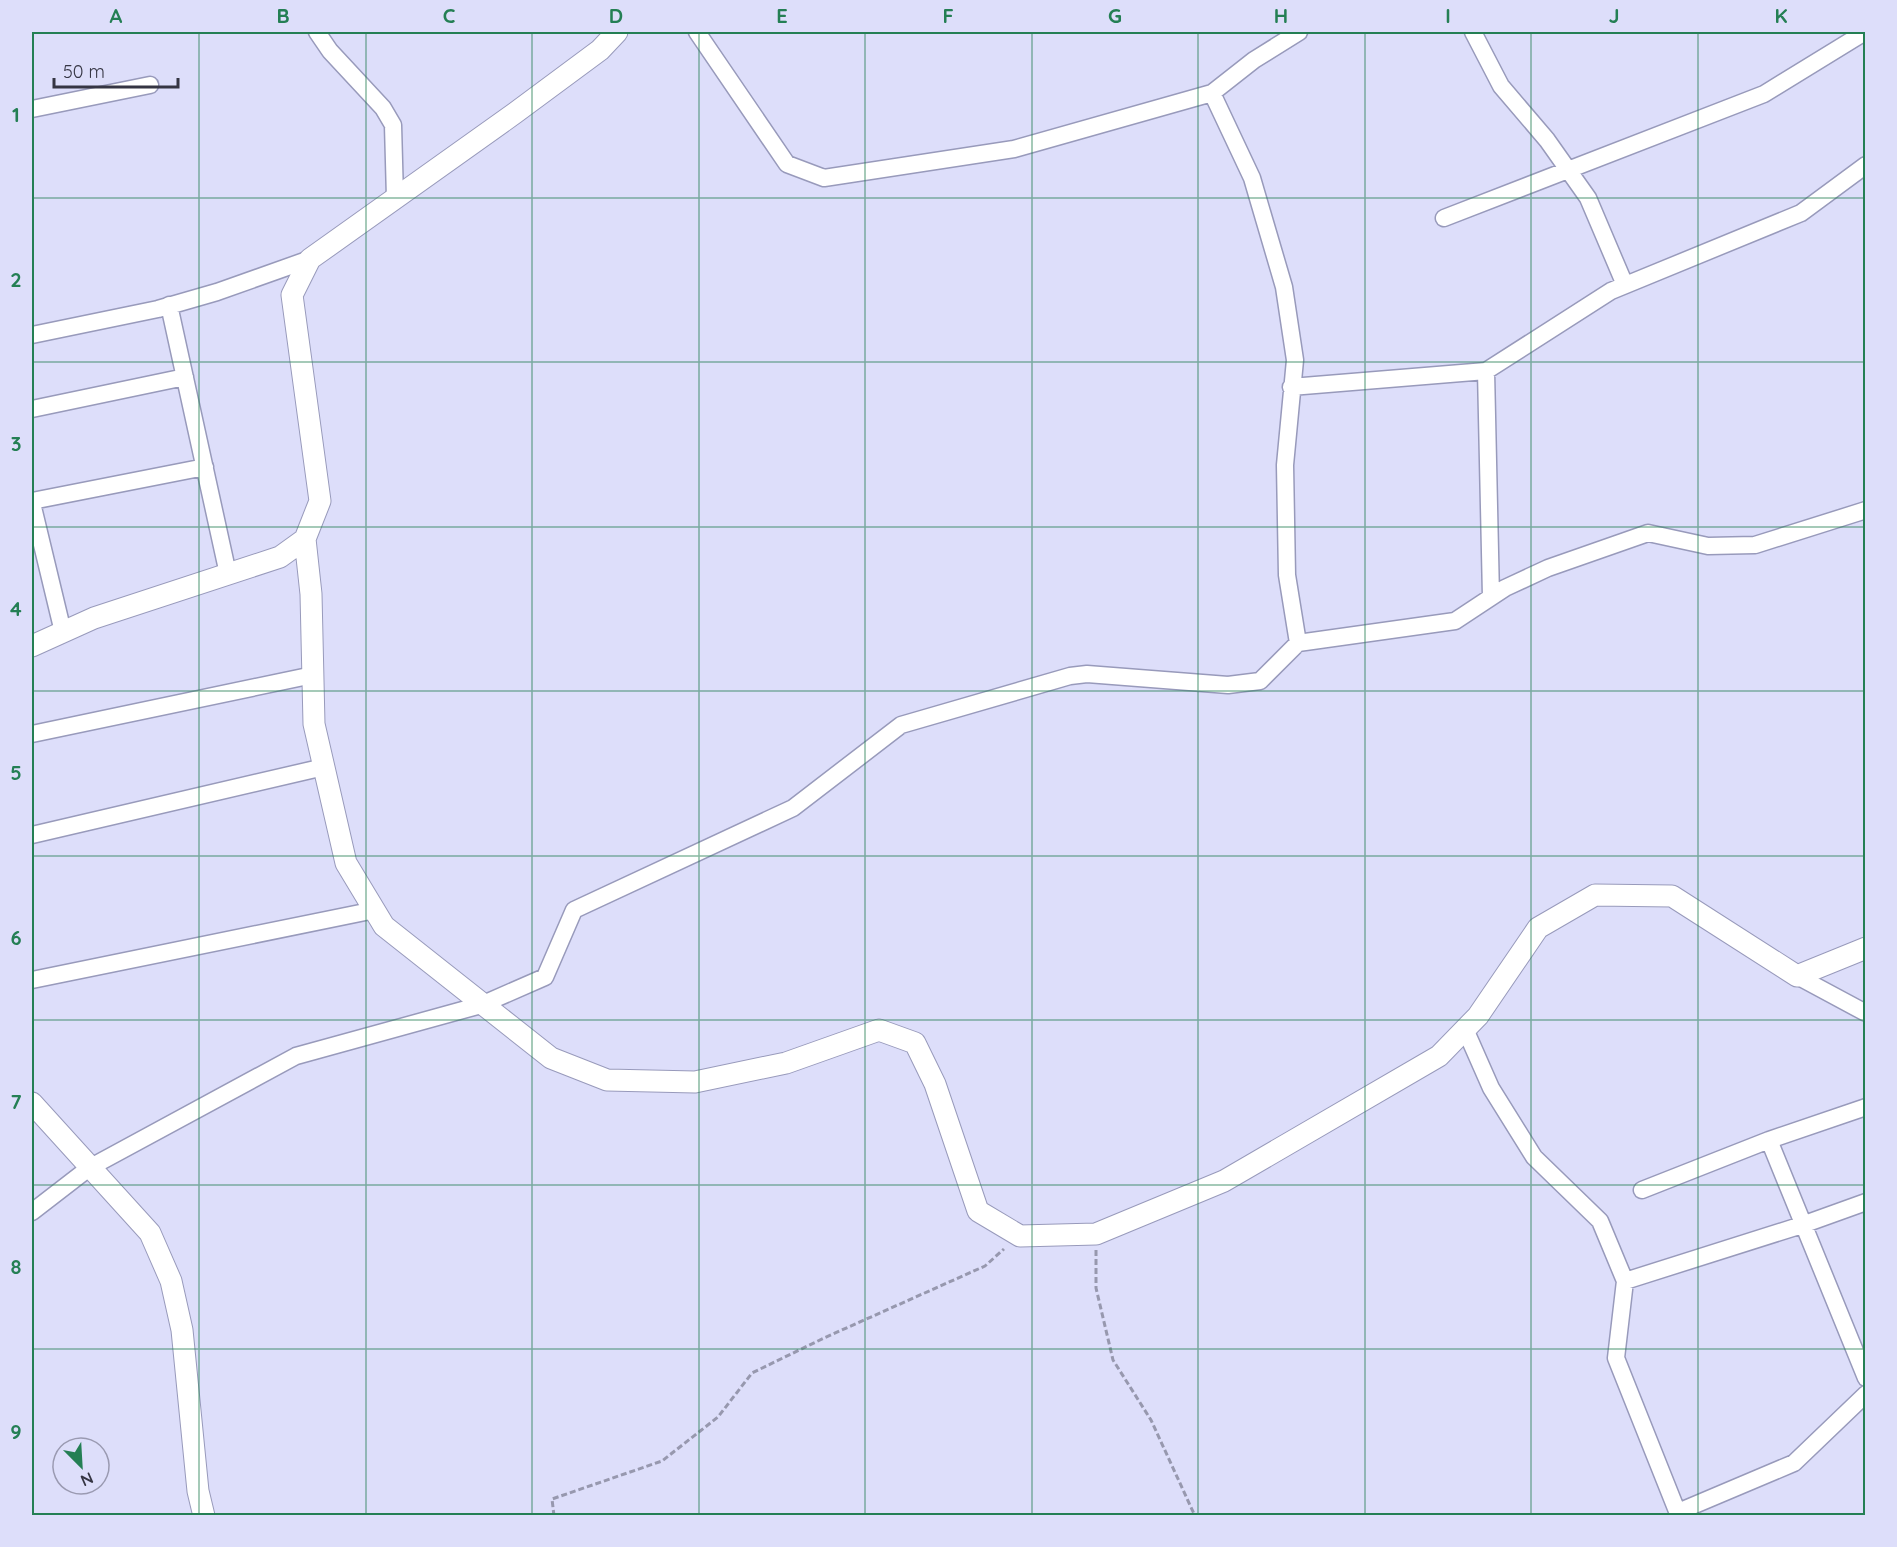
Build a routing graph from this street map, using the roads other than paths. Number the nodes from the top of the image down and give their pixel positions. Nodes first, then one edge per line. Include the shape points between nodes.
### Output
1 (317, 32) edge
2 (617, 32) edge
3 (697, 32) edge
4 (1299, 32) edge
5 (1473, 32) edge
6 (1865, 32) edge
7 (150, 85) dead end
8 (1212, 93) junction
9 (32, 109) edge
10 (1866, 165) edge
11 (1568, 170) junction
12 (395, 198) junction
13 (1444, 218) dead end
14 (310, 260) junction
15 (1625, 285) junction
16 (169, 305) junction
17 (32, 335) edge
18 (1486, 371) junction
19 (185, 377) junction
20 (1291, 387) junction
21 (32, 409) edge
22 (205, 467) junction
23 (32, 502) edge
24 (1866, 510) edge
25 (305, 539) junction
26 (39, 562) edge
27 (228, 574) junction
28 (1491, 597) junction
29 (63, 632) junction
30 (1298, 643) junction
31 (32, 646) edge
32 (313, 675) junction
33 (32, 734) edge
34 (324, 767) junction
35 (32, 835) edge
36 (375, 910) junction
37 (1866, 948) edge
38 (1797, 976) junction
39 (32, 980) edge
40 (481, 1005) junction
41 (1866, 1013) edge
42 (1466, 1029) junction
43 (32, 1103) edge
44 (1866, 1107) edge
45 (1769, 1140) junction
46 (89, 1168) junction
47 (1642, 1190) dead end
48 (1866, 1202) edge
49 (32, 1212) edge
50 (1802, 1225) junction
51 (1625, 1281) junction
52 (1866, 1378) edge
53 (1866, 1394) edge
54 (1679, 1514) edge
55 (204, 1515) edge

1 - 12 street via 383,108 393,125
2 - 12 street via 600,50
3 - 8 street via 787,164 824,178 1014,149
4 - 8 street
5 - 11 street via 1501,86
6 - 11 street via 1764,94
7 - 9 street
8 - 20 street via 1252,178 1284,287 1295,360
10 - 15 street via 1801,213
11 - 13 street
11 - 15 street via 1588,198
12 - 14 street
14 - 16 street
14 - 25 street via 292,295 320,501
15 - 18 street
16 - 17 street
16 - 19 street
18 - 20 street
18 - 28 street
19 - 21 street
19 - 22 street
20 - 30 street via 1285,465 1286,542
22 - 23 street
22 - 27 street
23 - 26 street
24 - 28 street via 1755,545 1708,546 1648,533 1548,568
25 - 27 street via 280,557
25 - 32 street
26 - 29 street
27 - 29 street
28 - 30 street via 1455,621
29 - 31 street
30 - 40 street via 1260,681 1228,685 1078,675 901,725 793,808 574,910 545,977
32 - 33 street
32 - 34 street via 314,724
34 - 35 street
34 - 36 street via 346,862
36 - 39 street
36 - 40 street via 384,926
37 - 38 street
38 - 41 street
38 - 42 street via 1671,896 1595,895 1539,928
40 - 42 street via 551,1058 607,1080 694,1082 786,1063 879,1030 915,1043 935,1084 978,1211 1020,1236 1096,1234 1224,1181 1439,1056
40 - 46 street via 296,1056
42 - 51 street via 1491,1088 1534,1157 1600,1221
43 - 46 street
44 - 45 street
45 - 47 street
45 - 50 street
46 - 49 street
46 - 55 street via 150,1233 171,1281 182,1330 198,1491
48 - 50 street
50 - 51 street
50 - 52 street
51 - 54 street via 1616,1358
53 - 54 street via 1794,1462

